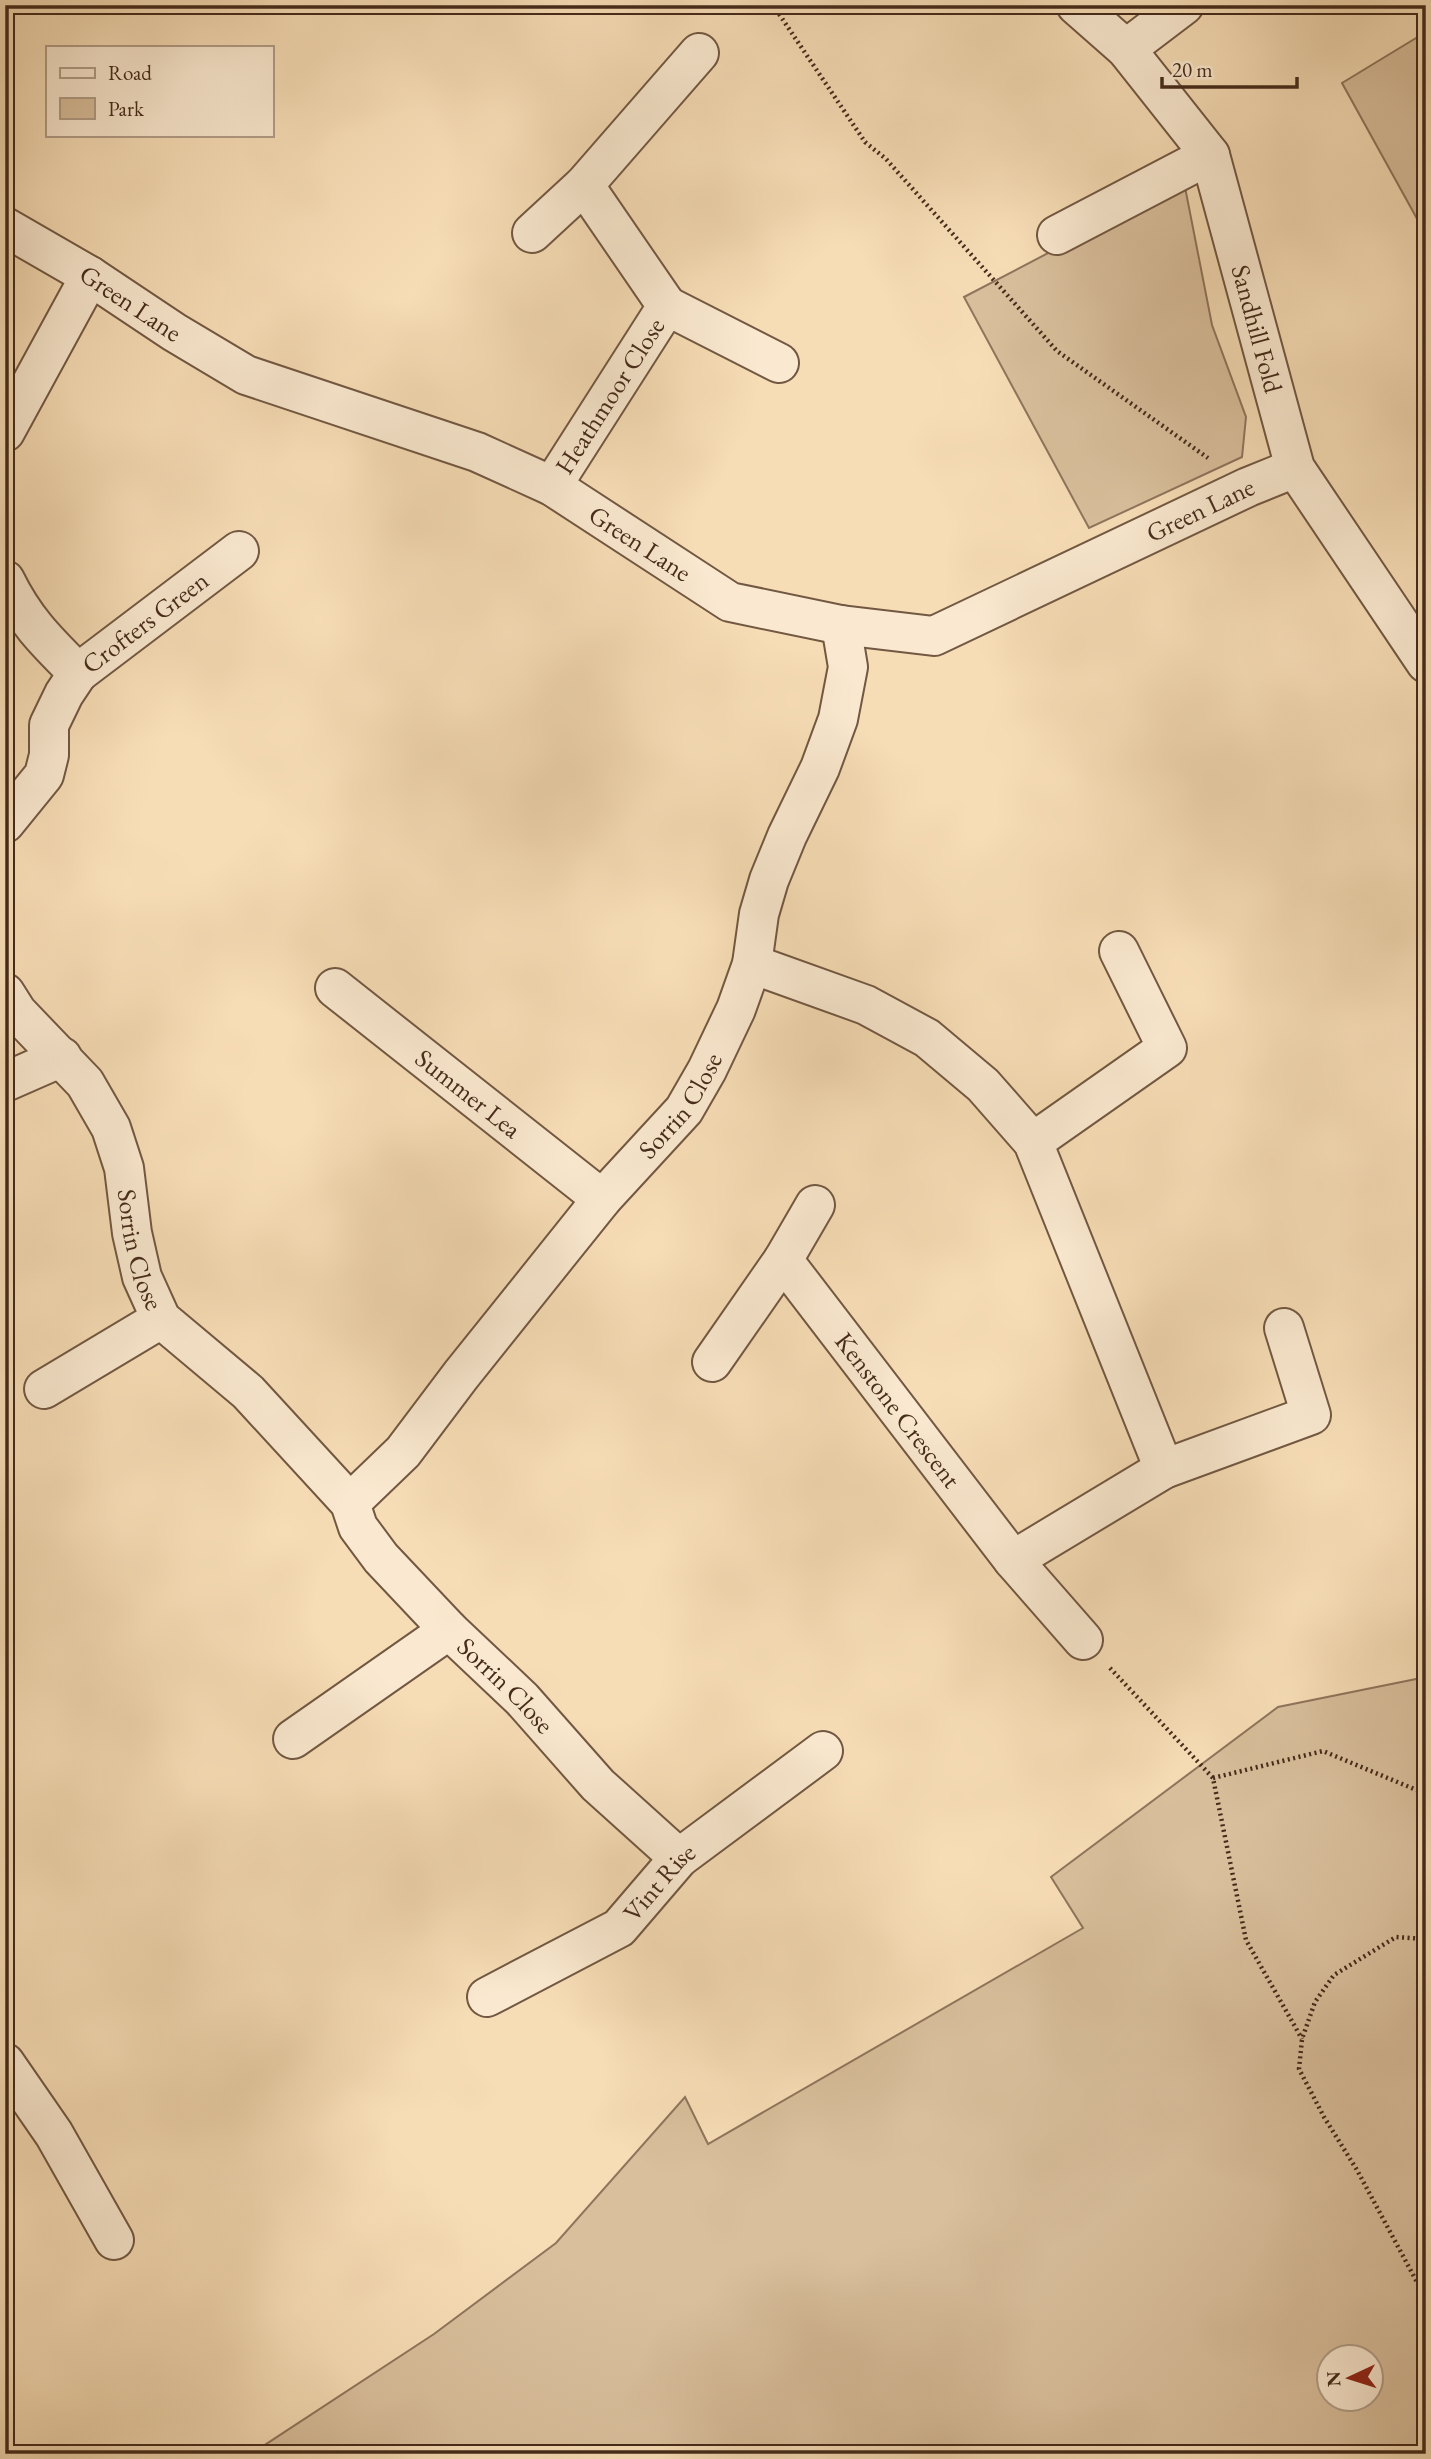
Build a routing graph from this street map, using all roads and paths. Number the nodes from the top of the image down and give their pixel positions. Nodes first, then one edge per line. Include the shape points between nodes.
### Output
1 (773, 5) edge
2 (1076, 5) edge
3 (1184, 5) edge
4 (1126, 49) junction
5 (699, 53) dead end
6 (1210, 155) junction
7 (584, 185) junction
8 (5, 227) edge
9 (532, 233) dead end
10 (1057, 235) dead end
11 (90, 276) junction
12 (667, 306) junction
13 (779, 363) dead end
14 (5, 432) edge
15 (1295, 468) junction
16 (552, 486) junction
17 (1248, 487) junction
18 (239, 551) dead end
19 (5, 580) edge
20 (841, 625) junction
21 (1426, 663) edge
22 (78, 673) junction
23 (5, 823) edge
24 (1119, 951) dead end
25 (752, 964) junction
26 (335, 988) dead end
27 (5, 993) edge
28 (62, 1056) junction
29 (5, 1082) edge
30 (1033, 1142) junction
31 (602, 1199) junction
32 (815, 1205) dead end
33 (783, 1260) junction
34 (161, 1319) junction
35 (1284, 1328) dead end
36 (712, 1362) dead end
37 (44, 1389) dead end
38 (1164, 1469) junction
39 (350, 1503) junction
40 (1013, 1560) junction
41 (449, 1630) junction
42 (1083, 1640) joint
43 (293, 1739) dead end
44 (824, 1751) dead end
45 (1213, 1778) junction
46 (1426, 1794) edge
47 (679, 1858) junction
48 (1426, 1939) edge
49 (487, 1997) dead end
50 (1302, 2039) junction
51 (5, 2063) edge
52 (114, 2240) dead end
53 (1426, 2299) edge

1 - 17 path via 865,142 886,159 1058,351
2 - 4 street, Sandhill Fold
3 - 4 street
4 - 6 street, Sandhill Fold
5 - 7 street
6 - 10 street
6 - 15 street, Sandhill Fold
7 - 9 street
7 - 12 street, Heathmoor Close
8 - 11 street, Green Lane
11 - 14 street
11 - 16 street, Green Lane via 246,375 477,452
12 - 13 street, Heathmoor Close
12 - 16 street, Heathmoor Close
15 - 17 street, Green Lane
15 - 21 street, Sandhill Fold
16 - 20 street, Green Lane via 730,602
17 - 20 street, Green Lane via 934,636
18 - 22 street, Crofters Green
19 - 22 street, Crofters Green via 18,608
20 - 25 street, Sorrin Close via 848,667 838,719 769,880
22 - 23 street via 49,726 44,775
24 - 30 street via 1167,1048
25 - 30 street via 866,1005 927,1038 983,1085
25 - 31 street, Sorrin Close via 719,1046 684,1110
26 - 31 street, Summer Lea
27 - 28 street, Sorrin Close via 17,1012
28 - 29 street
28 - 34 street, Sorrin Close via 85,1083 111,1128 124,1168 142,1277
30 - 38 street
31 - 39 street, Sorrin Close via 402,1452
32 - 33 street
33 - 36 street
33 - 40 street, Kenstone Crescent
34 - 37 street
34 - 39 street, Sorrin Close via 248,1392
35 - 38 street via 1311,1415
38 - 40 street
39 - 41 street, Sorrin Close via 358,1527 381,1558
40 - 42 street, Kenstone Crescent
41 - 43 street
41 - 47 street, Sorrin Close via 522,1699 598,1785
42 - 45 path
44 - 47 street, Vint Rise
45 - 46 path via 1323,1751
45 - 50 path via 1246,1940
47 - 49 street, Vint Rise via 619,1928
48 - 50 path via 1396,1937 1334,1975 1315,2002
50 - 53 path via 1299,2069
51 - 52 street via 54,2134

